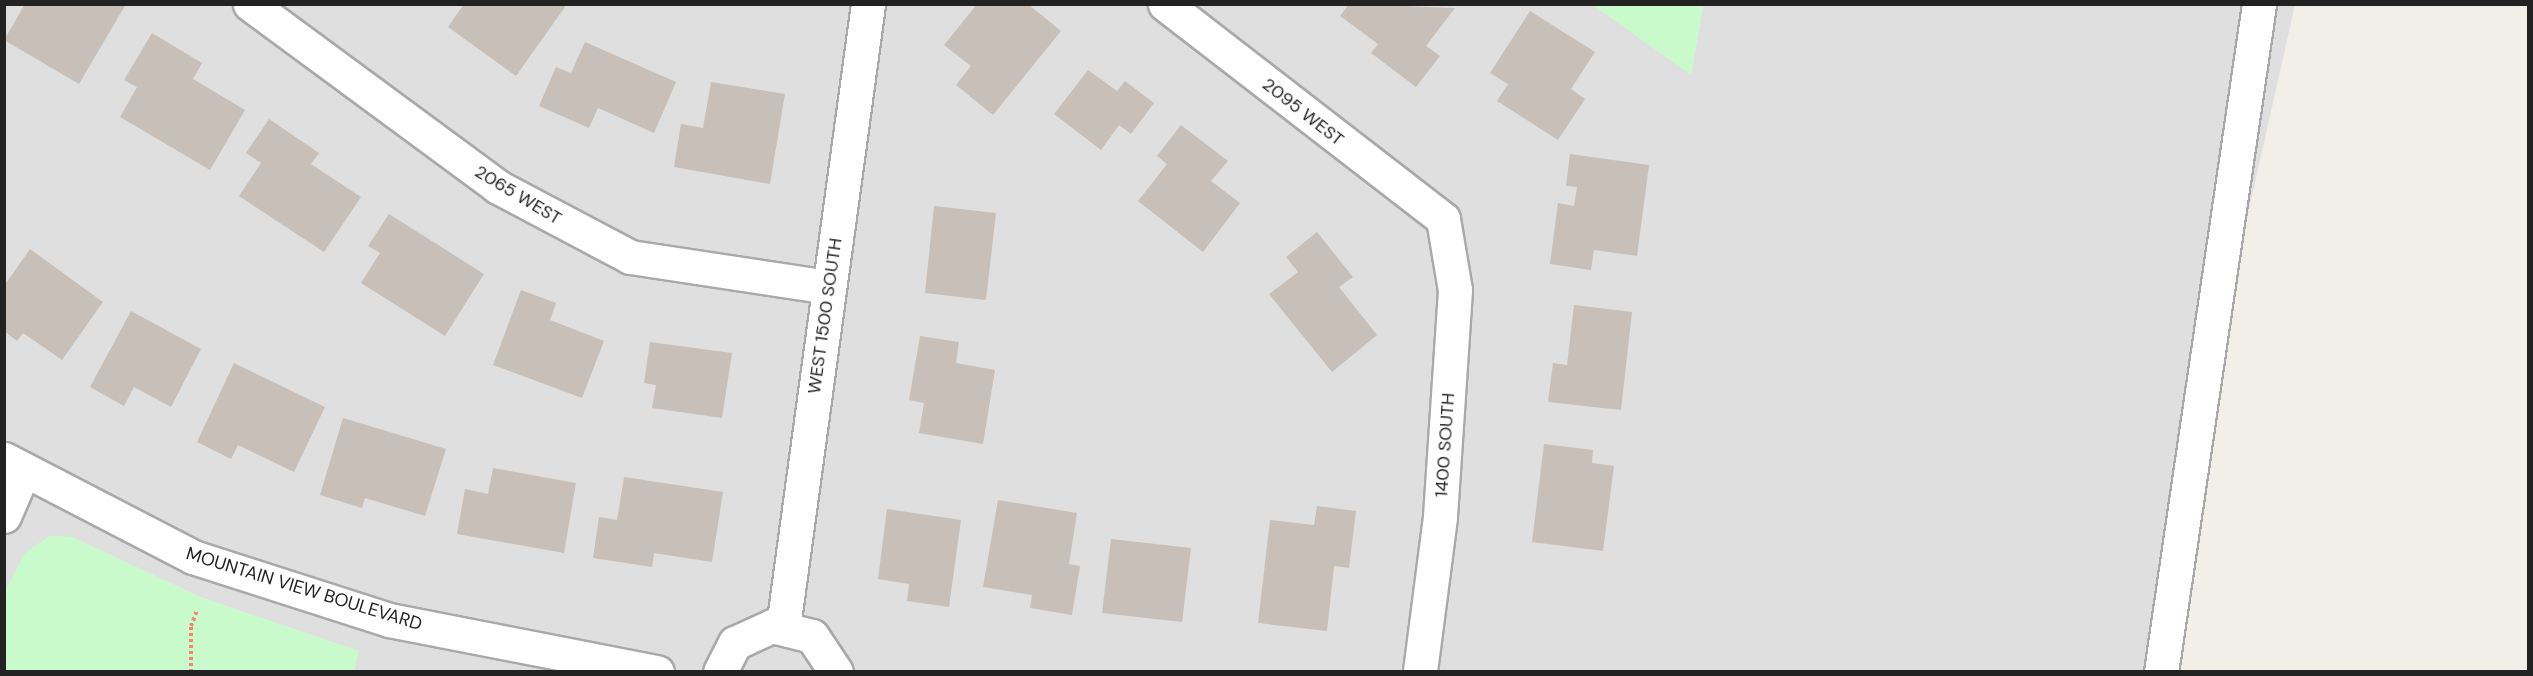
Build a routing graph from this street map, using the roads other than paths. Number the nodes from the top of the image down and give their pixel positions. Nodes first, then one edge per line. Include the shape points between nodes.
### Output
1 (250, 4) edge
2 (868, 4) edge
3 (1165, 4) edge
4 (2259, 4) edge
5 (1443, 219) joint
6 (829, 287) junction
7 (14, 465) edge
8 (4, 516) edge
9 (783, 627) junction
10 (657, 672) edge
11 (720, 672) edge
12 (836, 672) edge
13 (1420, 672) edge
14 (2161, 672) edge

1 - 6 street, 2065 WEST via 498,187 630,257
2 - 6 street, WEST 1500 SOUTH
3 - 5 street, 2095 WEST
4 - 14 street
5 - 13 street, 1400 SOUTH via 1455,290 1440,517
6 - 9 street, WEST 1500 SOUTH
7 - 8 street
7 - 10 street, MOUNTAIN VIEW BOULEVARD via 193,557 389,620
9 - 11 street via 743,637
9 - 12 street via 812,636

